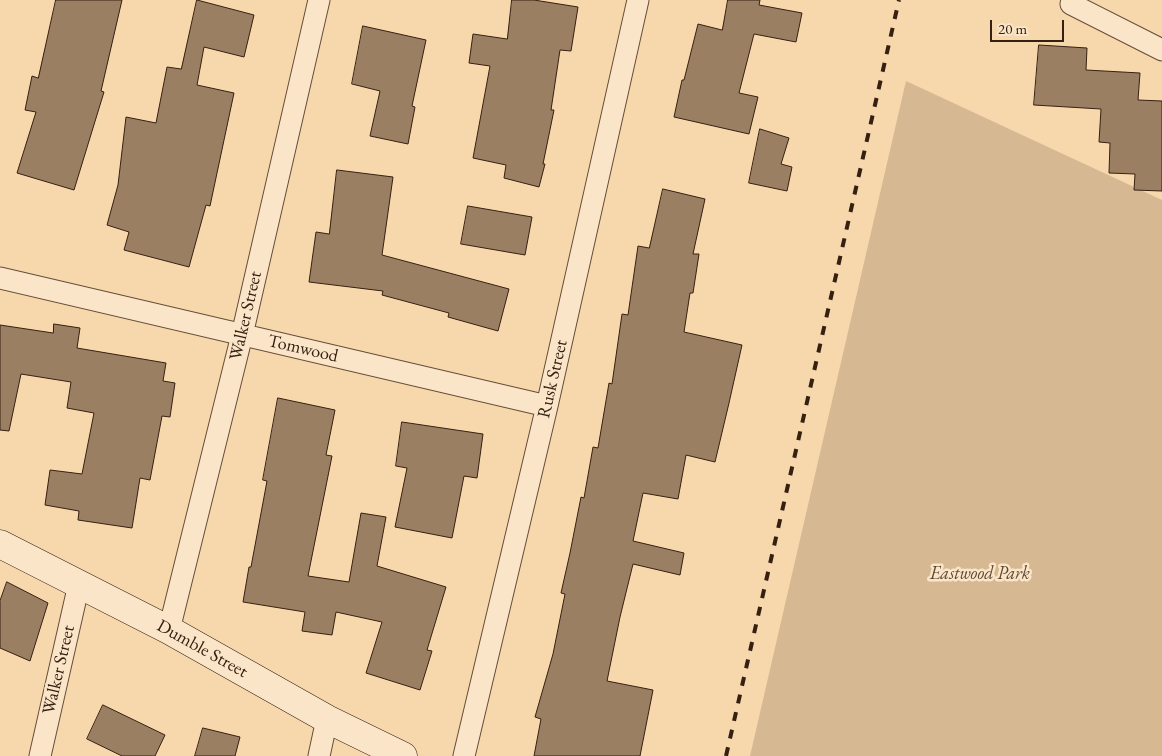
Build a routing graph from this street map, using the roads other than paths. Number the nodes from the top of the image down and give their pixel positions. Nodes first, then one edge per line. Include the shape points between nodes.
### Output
1 (319, 0) edge
2 (638, 0) edge
3 (1072, 2) edge
4 (1162, 50) edge
5 (0, 278) edge
6 (242, 335) junction
7 (547, 406) junction
8 (0, 544) edge
9 (79, 584) junction
10 (169, 630) junction
11 (327, 719) junction
12 (40, 756) edge
13 (319, 756) edge
14 (402, 756) edge
15 (464, 756) edge

1 - 6 street, Walker Street
2 - 7 street, Rusk Street
3 - 4 street
5 - 6 street, Tomwood
6 - 7 street, Tomwood
6 - 10 street, Walker Street
7 - 15 street, Rusk Street
8 - 9 street, Dumble Street
9 - 10 street, Dumble Street
9 - 12 street, Walker Street
10 - 11 street, Dumble Street
11 - 13 street
11 - 14 street, Dumble Street

